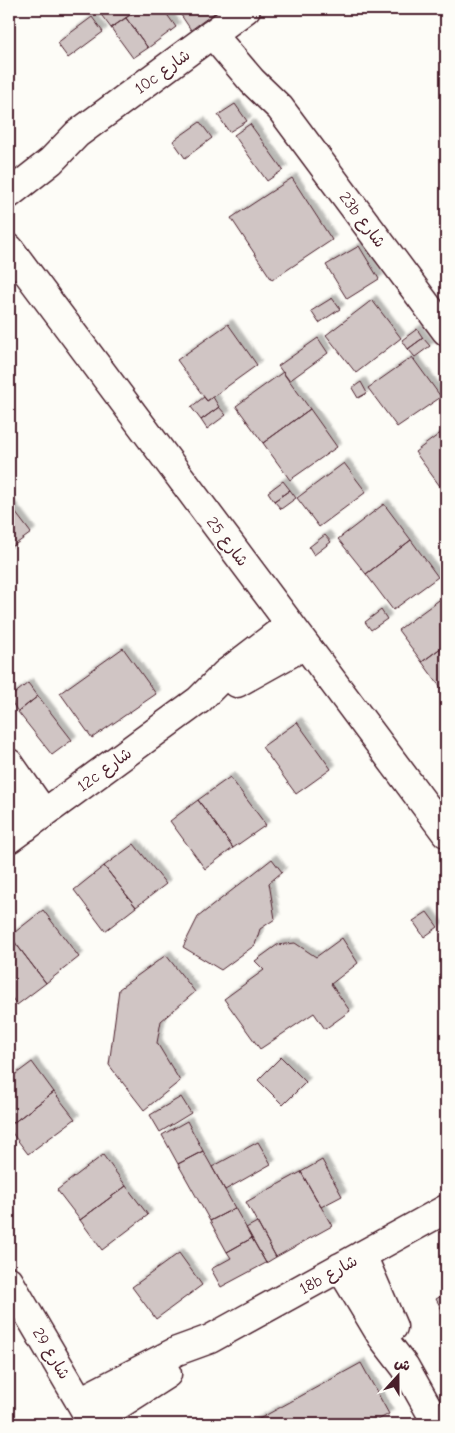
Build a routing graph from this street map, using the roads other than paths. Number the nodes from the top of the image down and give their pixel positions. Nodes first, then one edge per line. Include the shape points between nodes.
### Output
1 (229, 21) edge
2 (77, 134) junction
3 (9, 170) edge
4 (9, 194) edge
5 (9, 248) edge
6 (446, 331) edge
7 (298, 635) junction
8 (9, 763) edge
9 (9, 795) edge
10 (26, 826) edge
11 (446, 833) edge
12 (446, 1208) edge
13 (351, 1261) junction
14 (9, 1282) edge
15 (88, 1416) edge
16 (437, 1424) edge

1 - 2 street, 10c شارع
1 - 6 street, 23b شارع via 252,81 280,108
2 - 3 street, 10c شارع
2 - 4 street, 10c شارع
5 - 7 street, شارع 25
7 - 10 street, 12c شارع via 226,674 199,700
7 - 11 street, شارع 25
8 - 10 street
9 - 10 street
12 - 13 street, 18b شارع
13 - 15 street, 18b شارع via 210,1339 182,1364
13 - 16 street via 382,1337 406,1367
14 - 15 street, شارع 29

